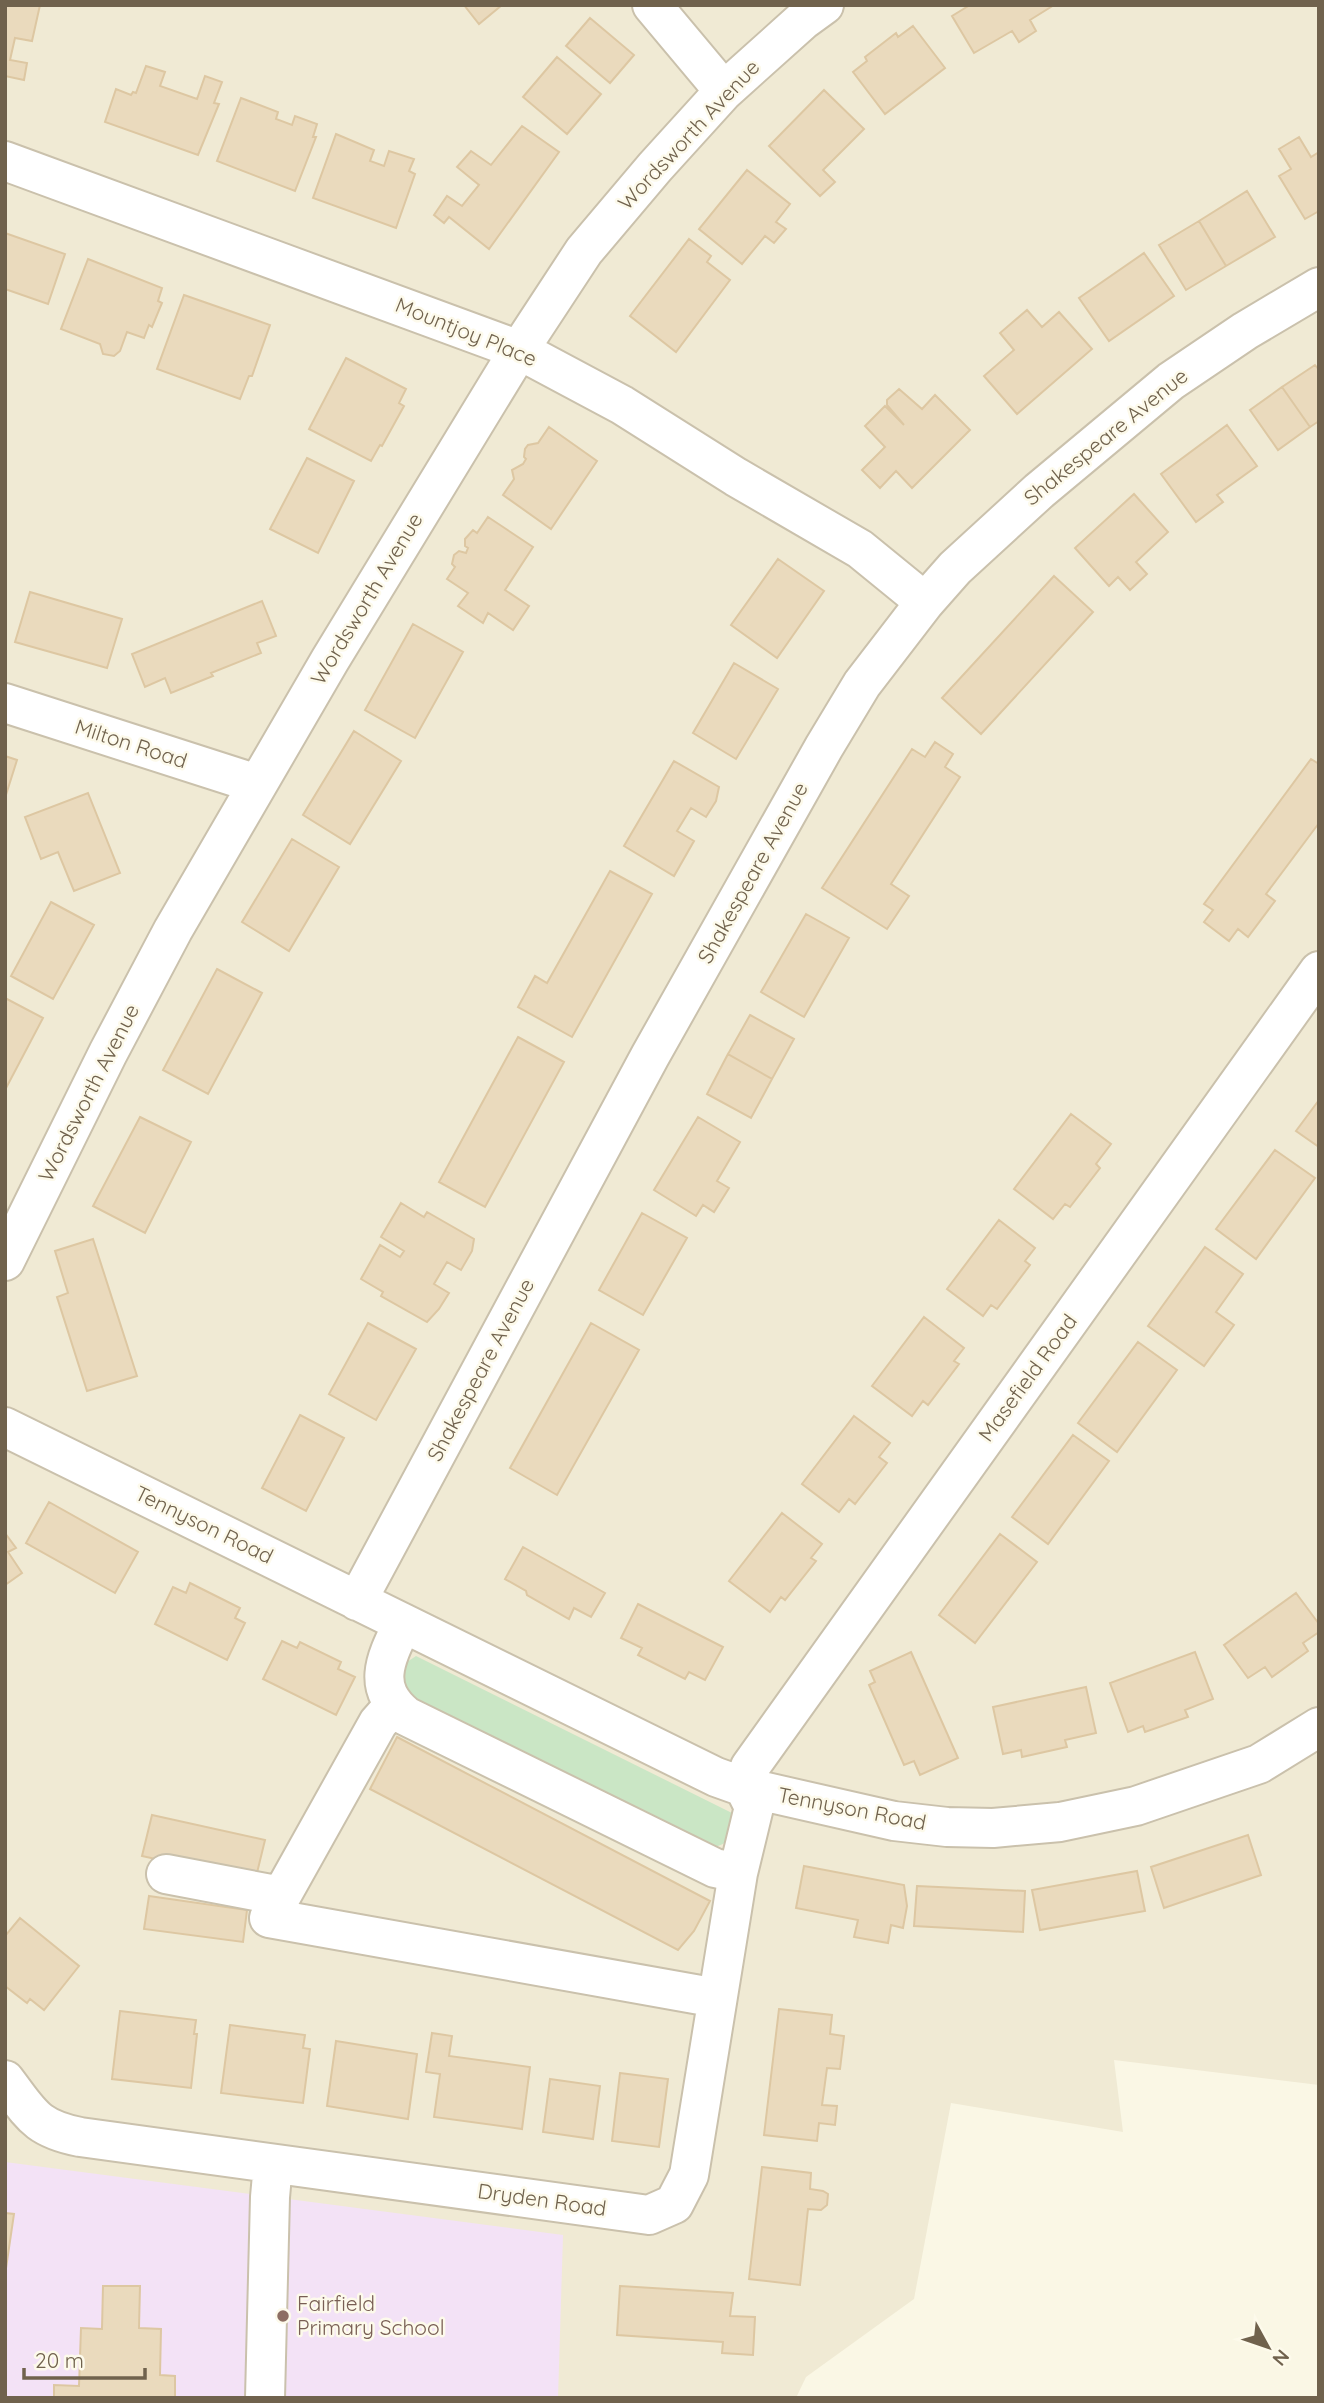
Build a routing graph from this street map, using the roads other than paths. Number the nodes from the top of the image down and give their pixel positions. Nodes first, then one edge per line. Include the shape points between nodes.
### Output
1 (652, 5) edge
2 (824, 5) edge
3 (724, 91) junction
4 (5, 161) edge
5 (1319, 286) edge
6 (519, 350) junction
7 (925, 602) junction
8 (5, 702) edge
9 (257, 784) junction
10 (1319, 971) edge
11 (5, 1261) edge
12 (5, 1427) edge
13 (358, 1601) junction
14 (403, 1623) junction
15 (393, 1706) junction
16 (1319, 1727) edge
17 (744, 1787) junction
18 (738, 1873) junction
19 (166, 1874) dead end
20 (281, 1896) junction
21 (717, 1998) junction
22 (5, 2080) edge
23 (273, 2164) junction
24 (265, 2398) edge

1 - 3 street
2 - 3 street, Wordsworth Avenue
3 - 6 street, Wordsworth Avenue via 584,251
4 - 6 street, Mountjoy Place
5 - 7 street, Shakespeare Avenue via 1182,374 1113,427 955,568
6 - 7 street, Mountjoy Place via 622,405 860,549
6 - 9 street, Wordsworth Avenue
7 - 13 street, Shakespeare Avenue via 862,684 824,747 644,1068
8 - 9 street, Milton Road
9 - 11 street, Wordsworth Avenue via 114,1041
10 - 17 street, Masefield Road via 750,1768
12 - 13 street, Tennyson Road
13 - 14 street, Tennyson Road
14 - 15 street via 384,1672
14 - 17 street, Tennyson Road
15 - 18 street via 715,1868
15 - 20 street via 378,1723
16 - 17 street, Tennyson Road via 1259,1764 1136,1806 1060,1822 947,1827 894,1821
17 - 18 street, Dryden Road via 754,1807
18 - 21 street, Dryden Road
19 - 20 street
20 - 21 street via 269,1919
21 - 23 street, Dryden Road via 689,2175 674,2204 649,2215
22 - 23 street, Dryden Road via 35,2118 54,2132
23 - 24 street

